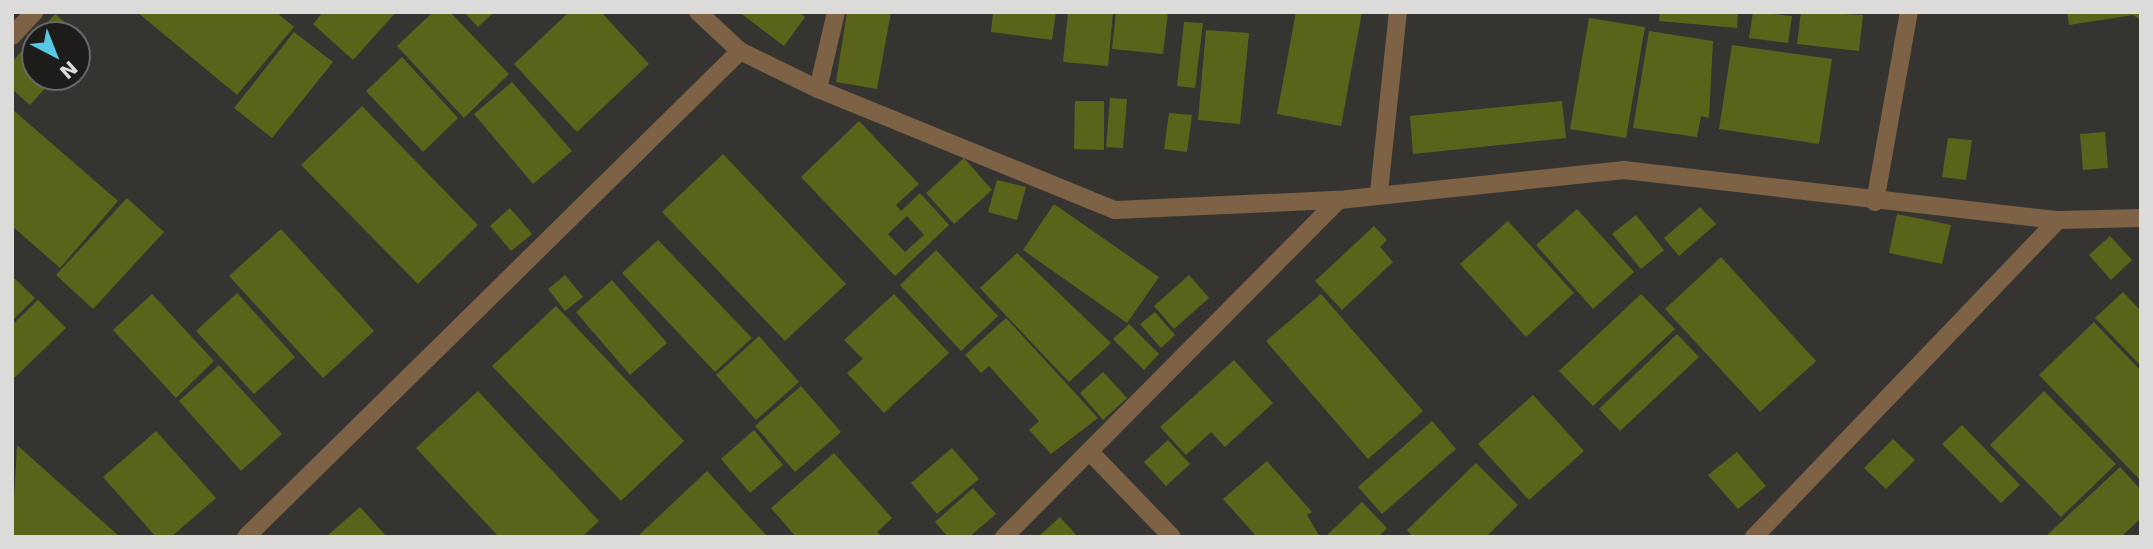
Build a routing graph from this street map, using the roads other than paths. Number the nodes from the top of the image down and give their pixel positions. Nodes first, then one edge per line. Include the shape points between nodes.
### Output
1 (34, 12) edge
2 (698, 12) edge
3 (836, 12) edge
4 (1398, 12) edge
5 (1909, 12) edge
6 (12, 36) edge
7 (740, 51) junction
8 (818, 89) junction
9 (1378, 192) junction
10 (1339, 200) junction
11 (1875, 202) junction
12 (2141, 218) edge
13 (2058, 220) junction
14 (1092, 454) junction
15 (246, 537) edge
16 (1004, 537) edge
17 (1172, 537) edge
18 (1754, 537) edge

1 - 6 street
2 - 7 street
3 - 8 street
4 - 9 street
5 - 11 street
7 - 8 street
7 - 15 street
8 - 10 street via 1115,209
9 - 10 street
9 - 11 street via 1624,170
10 - 14 street
11 - 13 street
12 - 13 street
13 - 18 street
14 - 16 street
14 - 17 street

